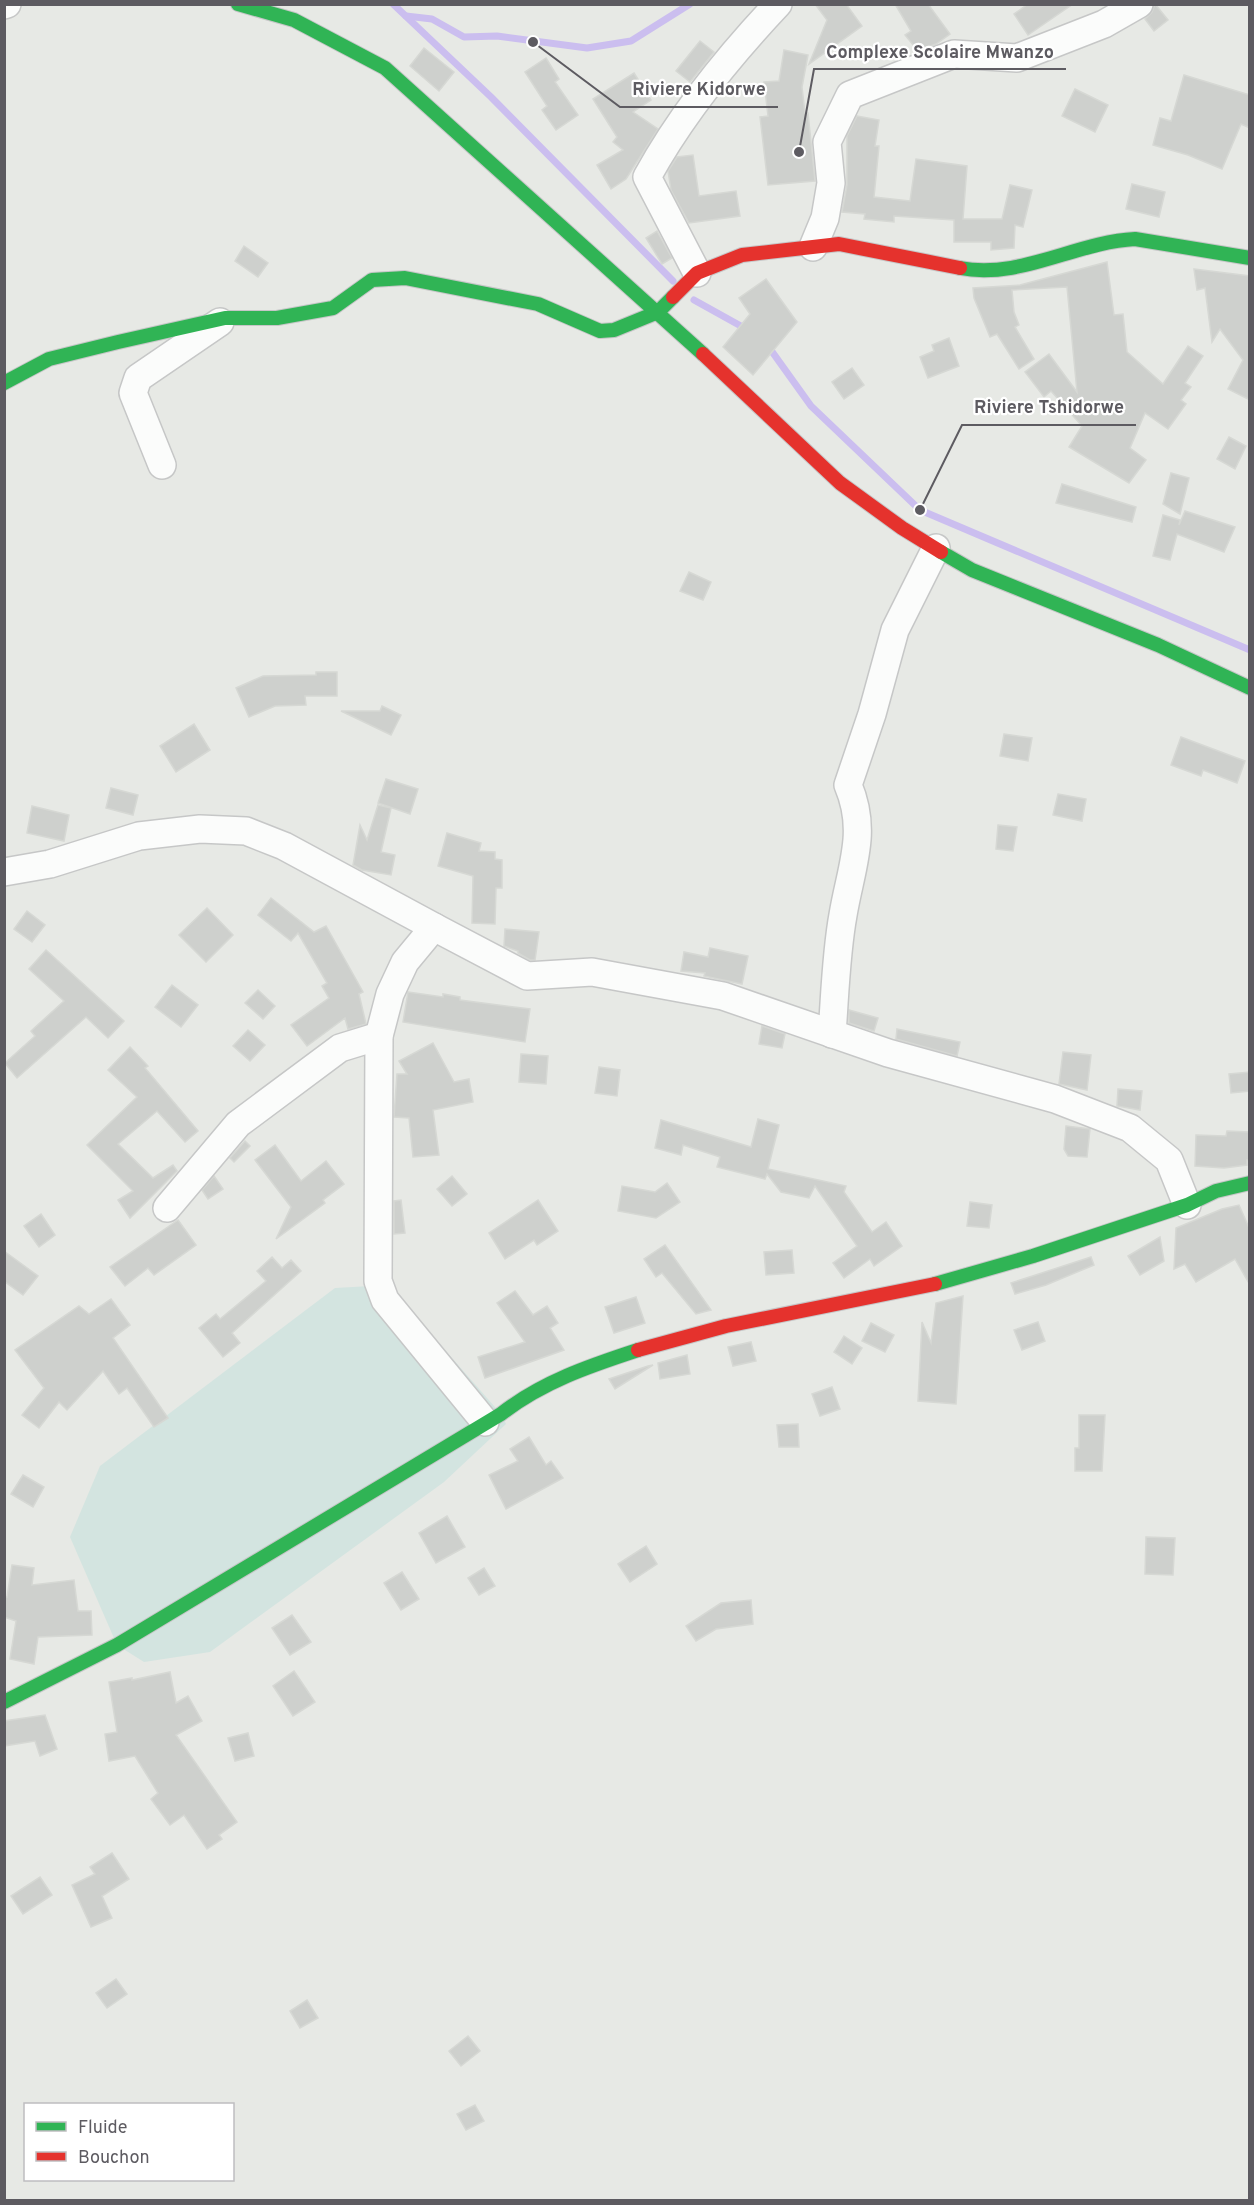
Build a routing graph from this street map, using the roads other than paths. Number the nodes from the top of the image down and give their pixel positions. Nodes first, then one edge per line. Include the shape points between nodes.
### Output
1 (238, 4) edge
2 (778, 4) edge
3 (1139, 4) edge
4 (813, 247) junction
5 (1250, 258) edge
6 (697, 273) junction
7 (658, 312) junction
8 (225, 318) junction
9 (4, 383) edge
10 (162, 465) dead end
11 (936, 548) junction
12 (1250, 688) edge
13 (4, 872) edge
14 (434, 927) junction
15 (832, 1034) junction
16 (379, 1036) junction
17 (1250, 1184) edge
18 (1186, 1205) junction
19 (166, 1208) dead end
20 (485, 1422) junction
21 (4, 1702) edge

1 - 7 street via 294,20 386,68
2 - 6 street via 738,46 695,101 647,177
3 - 4 street via 1104,24 1017,58 954,54 850,95 827,142 831,183 825,218
4 - 5 street via 839,244 966,269 1015,267 1116,240 1135,239
4 - 6 street via 742,255
6 - 7 street
7 - 8 street via 614,330 600,331 538,304 405,278 372,280 333,308 277,318
7 - 11 street via 840,483
8 - 9 street via 49,359
8 - 10 street via 138,378 133,393
11 - 12 street via 972,570 1158,645
11 - 15 street via 895,630 849,785 858,808 855,863 843,915
13 - 14 street via 50,864 139,836 200,829 246,831 284,846
14 - 15 street via 527,976 592,972 723,996
14 - 16 street via 405,962 390,994
15 - 18 street via 1055,1099 1130,1128 1169,1160
16 - 19 street via 340,1048 238,1124
16 - 20 street via 378,1281 386,1300
17 - 18 street via 1216,1191
18 - 20 street via 942,1282 699,1332 624,1353 525,1394
20 - 21 street via 117,1646

